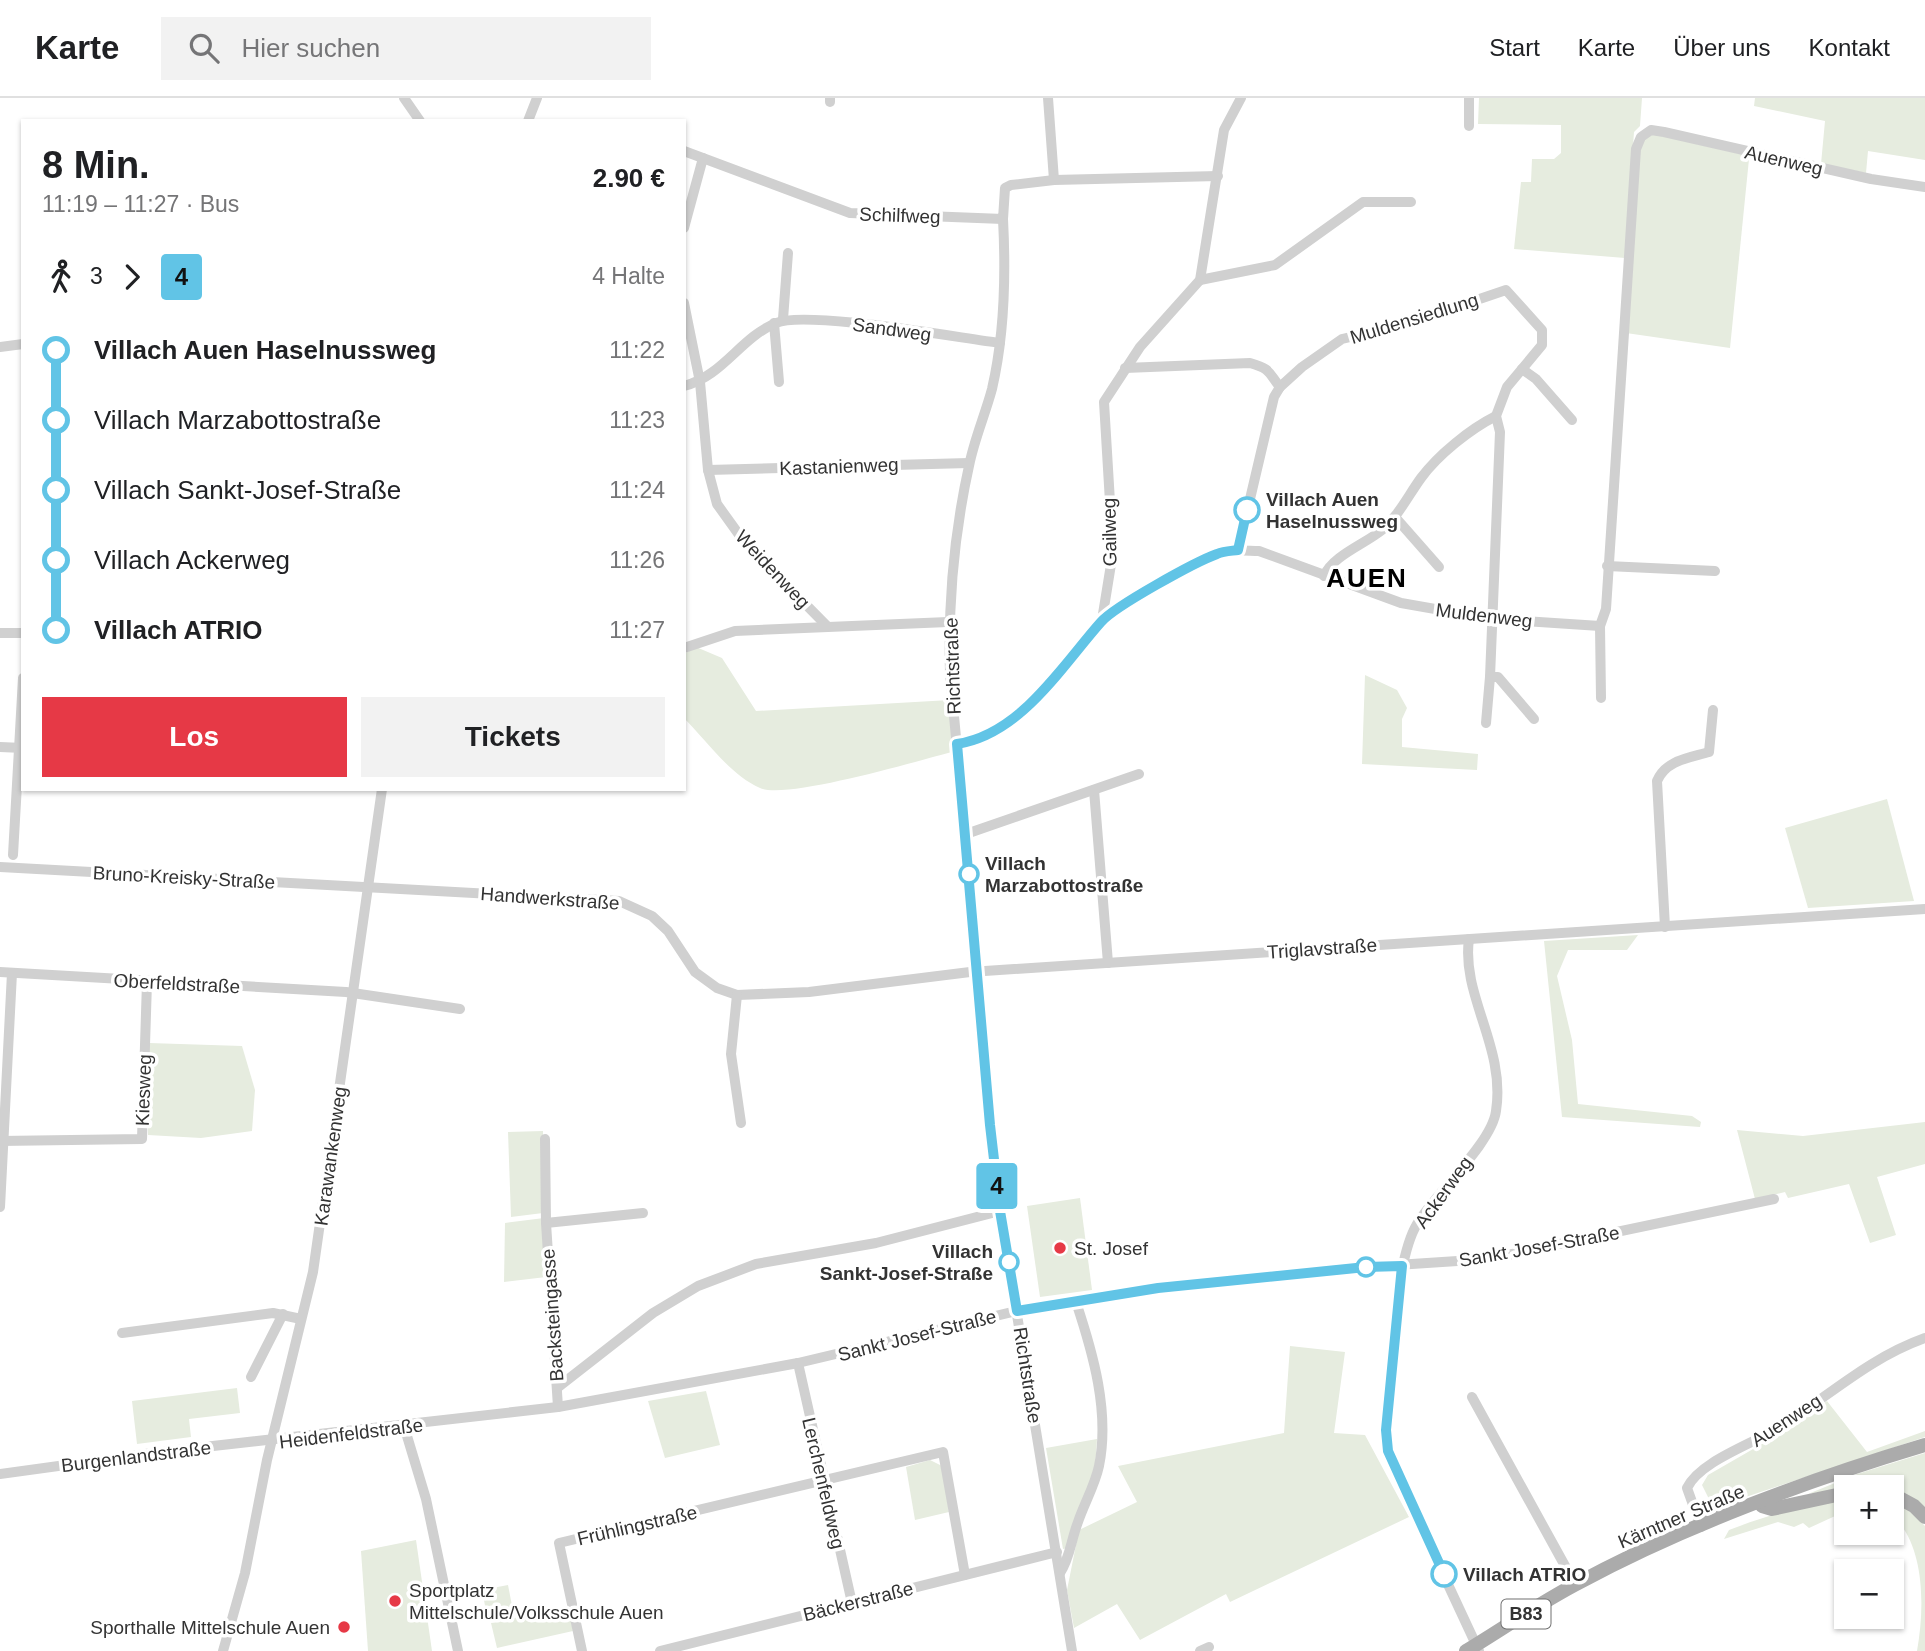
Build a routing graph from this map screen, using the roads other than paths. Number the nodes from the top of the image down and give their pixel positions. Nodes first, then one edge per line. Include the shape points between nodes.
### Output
1 (404, 98) edge
2 (537, 98) edge
3 (1048, 98) edge
4 (1241, 98) edge
5 (1469, 98) edge
6 (419, 119) edge
7 (529, 119) edge
8 (1469, 126) dead end
9 (686, 153) edge
10 (702, 158) junction
11 (1217, 176) junction
12 (1054, 180) junction
13 (1925, 187) edge
14 (1411, 202) dead end
15 (1003, 219) junction
16 (686, 220) edge
17 (788, 253) dead end
18 (1200, 280) junction
19 (686, 313) edge
20 (779, 321) junction
21 (1000, 343) junction
22 (21, 344) edge
23 (0, 346) edge
24 (1125, 368) junction
25 (1522, 369) junction
26 (700, 382) junction
27 (779, 382) dead end
28 (686, 386) edge
29 (1280, 387) junction
30 (1496, 416) junction
31 (1572, 420) dead end
32 (969, 463) junction
33 (708, 470) junction
34 (1395, 517) junction
35 (1238, 550) junction
36 (1608, 566) junction
37 (1439, 567) dead end
38 (1715, 571) dead end
39 (1324, 576) junction
40 (1492, 619) junction
41 (1102, 620) junction
42 (948, 622) junction
43 (827, 626) junction
44 (1600, 626) junction
45 (0, 633) edge
46 (21, 633) edge
47 (686, 647) edge
48 (1490, 677) junction
49 (1601, 698) dead end
50 (1713, 710) dead end
51 (1534, 719) dead end
52 (1486, 723) dead end
53 (21, 725) edge
54 (957, 744) junction
55 (0, 747) edge
56 (20, 748) edge
57 (1139, 774) dead end
58 (1094, 790) junction
59 (382, 791) edge
60 (966, 834) junction
61 (13, 855) dead end
62 (0, 867) edge
63 (368, 888) junction
64 (1925, 909) edge
65 (1665, 926) junction
66 (1469, 939) junction
67 (1108, 963) junction
68 (978, 972) junction
69 (6, 973) edge
70 (147, 982) junction
71 (354, 992) junction
72 (737, 995) junction
73 (460, 1009) dead end
74 (741, 1123) dead end
75 (545, 1139) dead end
76 (1, 1141) edge
77 (1774, 1199) dead end
78 (0, 1207) edge
79 (1000, 1211) junction
80 (643, 1213) dead end
81 (546, 1223) junction
82 (1402, 1266) junction
83 (1076, 1302) junction
84 (1017, 1311) junction
85 (283, 1314) junction
86 (301, 1319) junction
87 (122, 1333) dead end
88 (1925, 1338) edge
89 (798, 1363) junction
90 (251, 1377) dead end
91 (557, 1388) junction
92 (1472, 1398) dead end
93 (558, 1407) junction
94 (404, 1426) junction
95 (272, 1440) junction
96 (1925, 1445) edge
97 (0, 1474) edge
98 (823, 1482) junction
99 (1834, 1496) edge
100 (1904, 1501) edge
101 (1757, 1505) junction
102 (1925, 1517) edge
103 (1701, 1527) junction
104 (1057, 1552) junction
105 (1060, 1573) junction
106 (965, 1575) junction
107 (1575, 1584) junction
108 (852, 1603) junction
109 (1474, 1649) edge
110 (223, 1651) edge
111 (458, 1651) edge
112 (582, 1651) edge
113 (660, 1651) edge
114 (1072, 1651) edge

1 - 6 street
2 - 7 street
3 - 12 street
4 - 11 street via 1224,130
5 - 8 street
9 - 10 street, Schilfweg
10 - 15 street, Schilfweg via 850,213
10 - 16 street
11 - 12 street
11 - 18 street
12 - 15 street via 1005,188
13 - 36 street, Auenweg via 1664,132 1645,133 1636,149
14 - 18 street via 1363,202 1275,265
15 - 21 street, Richtstraße via 1006,278
17 - 20 street
18 - 24 street, Gailweg
19 - 26 street, Weidenweg
20 - 21 street, Sandweg via 827,320
20 - 26 street via 762,329
20 - 27 street
21 - 32 street, Richtstraße via 992,388
22 - 23 street
24 - 29 street via 1250,363 1267,368
24 - 41 street, Gailweg via 1104,402 1113,552
25 - 29 street, Muldensiedlung via 1544,337 1506,290 1406,324 1342,339
25 - 30 street, Muldensiedlung via 1507,387
25 - 31 street
26 - 28 street
26 - 33 street, Weidenweg
29 - 35 street
30 - 34 street via 1429,469
30 - 40 street, Muldensiedlung via 1500,432
32 - 33 street, Kastanienweg
32 - 42 street, Richtstraße via 956,532
33 - 43 street, Weidenweg via 717,504 745,543
34 - 37 street
34 - 39 street via 1328,566
35 - 39 street, Muldenweg via 1259,551
35 - 41 street, Muldenweg via 1219,553
36 - 38 street
36 - 44 street via 1606,609
39 - 40 street, Muldenweg via 1401,603
40 - 44 street, Muldenweg
40 - 48 street, Muldensiedlung
41 - 54 street via 1012,720
42 - 43 street
42 - 54 street, Richtstraße
43 - 47 street via 735,631
44 - 49 street
45 - 46 street
48 - 51 street via 1498,677
48 - 52 street
50 - 65 street via 1709,752 1674,762 1657,781
53 - 56 street
54 - 60 street, Richtstraße
55 - 56 street
56 - 61 street
57 - 58 street
58 - 60 street
58 - 67 street
59 - 63 street, Karawankenweg
60 - 68 street, Richtstraße
62 - 63 street, Bruno-Kreisky-Straße
63 - 71 street, Karawankenweg
63 - 72 street, Handwerkstraße via 619,901 652,916 668,931 695,972
64 - 65 street, Triglavstraße
65 - 66 street, Triglavstraße
66 - 67 street, Triglavstraße
66 - 82 street, Ackerweg via 1466,962 1494,1051 1499,1086 1496,1115 1481,1142 1416,1226
67 - 68 street, Triglavstraße
68 - 72 street, Handwerkstraße via 809,992
68 - 79 street, Richtstraße
69 - 70 street, Oberfeldstraße
69 - 76 street
70 - 71 street, Oberfeldstraße
70 - 76 street, Kiesweg via 142,1139
71 - 73 street
71 - 86 street, Karawankenweg via 313,1272
72 - 74 street via 731,1054
75 - 81 street, Backsteingasse
76 - 78 street
77 - 82 street, Sankt Josef-Straße via 1488,1259
79 - 84 street, Richtstraße
79 - 91 street via 876,1243 756,1264 698,1286 653,1313
80 - 81 street, Backsteingasse
81 - 91 street, Backsteingasse
82 - 83 street, Sankt Josef-Straße via 1158,1288
82 - 109 street, Ackerweg via 1386,1430 1388,1451
83 - 84 street, Sankt Josef-Straße
83 - 105 street, Richtstraße via 1093,1352 1101,1451
84 - 89 street, Sankt Josef-Straße
84 - 104 street, Richtstraße
85 - 86 street
85 - 87 street
85 - 90 street
86 - 95 street, Karawankenweg
88 - 103 street, Auenweg via 1875,1360 1778,1428 1701,1471 1687,1488
89 - 93 street, Sankt Josef-Straße
89 - 98 street, Lerchenfeldweg
91 - 93 street, Backsteingasse
92 - 107 street
93 - 94 street, Heidenfeldstraße
94 - 95 street, Heidenfeldstraße
94 - 111 street via 426,1499
95 - 97 street, Burgenlandstraße
95 - 110 street, Heidenfeldstraße via 245,1573
96 - 101 main road, Kärntner Straße / B83
98 - 106 street via 944,1452
98 - 108 street, Lerchenfeldweg
98 - 112 street, Frühlingstraße via 559,1543
99 - 101 main road via 1772,1509
100 - 102 main road
101 - 103 main road, Kärntner Straße / B83
103 - 107 main road, Kärntner Straße / B83
104 - 105 street, Richtstraße
104 - 106 street, Bäckerstraße
105 - 114 street, Richtstraße
106 - 108 street, Bäckerstraße
107 - 109 main road, Kärntner Straße / B83
108 - 113 street, Bäckerstraße

